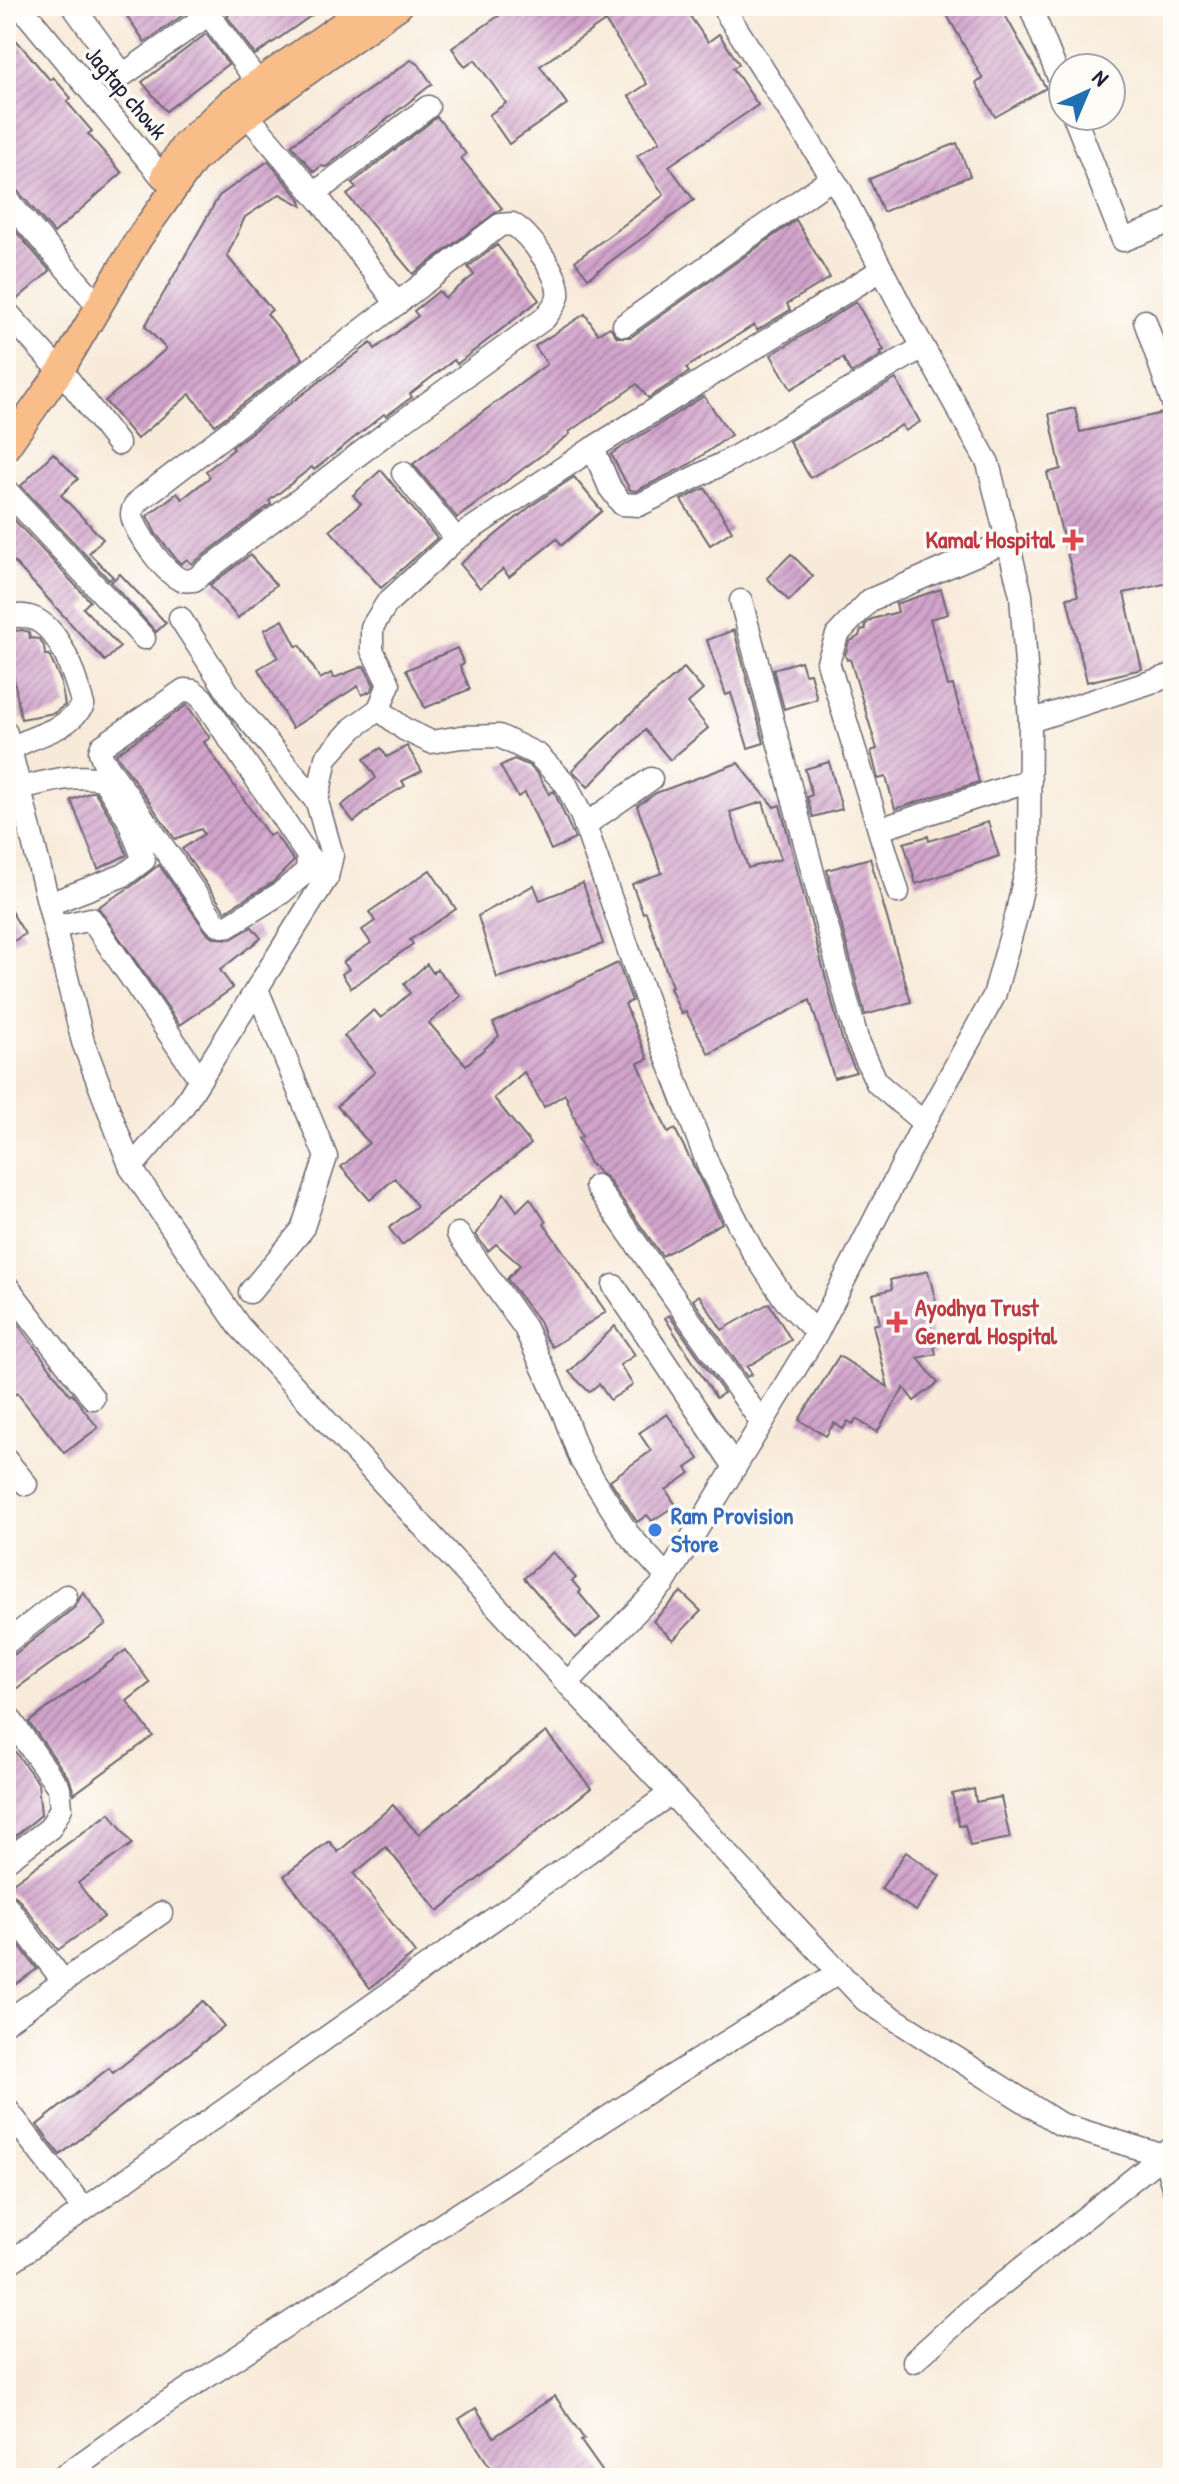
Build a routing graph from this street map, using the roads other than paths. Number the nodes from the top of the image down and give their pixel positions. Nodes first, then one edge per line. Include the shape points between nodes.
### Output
1 (20, 6) edge
2 (73, 6) edge
3 (399, 6) edge
4 (722, 6) edge
5 (1030, 6) edge
6 (367, 7) edge
7 (206, 10) edge
8 (1049, 52) edge
9 (258, 83) junction
10 (428, 107) dead end
11 (247, 115) junction
12 (1080, 132) edge
13 (162, 177) junction
14 (832, 178) junction
15 (314, 194) junction
16 (6, 199) edge
17 (1173, 218) edge
18 (881, 270) junction
19 (90, 296) junction
20 (397, 304) junction
21 (6, 311) edge
22 (1145, 321) dead end
23 (624, 325) dead end
24 (923, 347) junction
25 (56, 365) junction
26 (1173, 403) edge
27 (6, 419) edge
28 (118, 444) dead end
29 (6, 448) edge
30 (593, 448) junction
31 (403, 473) dead end
32 (6, 490) edge
33 (456, 539) junction
34 (1008, 541) junction
35 (741, 601) dead end
36 (6, 618) edge
37 (180, 618) dead end
38 (144, 638) dead end
39 (1173, 675) edge
40 (379, 709) junction
41 (1030, 721) junction
42 (8, 746) edge
43 (651, 779) dead end
44 (1030, 780) junction
45 (21, 788) junction
46 (317, 802) junction
47 (585, 825) junction
48 (880, 829) junction
49 (308, 856) junction
50 (327, 877) junction
51 (898, 892) dead end
52 (49, 904) junction
53 (55, 927) junction
54 (257, 989) junction
55 (200, 1079) junction
56 (924, 1123) junction
57 (131, 1168) junction
58 (596, 1186) dead end
59 (458, 1234) dead end
60 (6, 1285) edge
61 (614, 1286) dead end
62 (250, 1292) dead end
63 (817, 1333) junction
64 (93, 1398) dead end
65 (762, 1423) junction
66 (6, 1460) edge
67 (735, 1467) junction
68 (26, 1484) dead end
69 (667, 1577) junction
70 (66, 1596) dead end
71 (6, 1643) edge
72 (567, 1683) junction
73 (6, 1713) edge
74 (670, 1794) junction
75 (6, 1861) edge
76 (6, 1905) edge
77 (161, 1913) dead end
78 (839, 1972) junction
79 (63, 1981) junction
80 (6, 2022) edge
81 (6, 2108) edge
82 (1170, 2153) edge
83 (1173, 2187) edge
84 (83, 2208) junction
85 (6, 2265) edge
86 (914, 2361) dead end
87 (61, 2478) edge

1 - 13 street, Jagtap chowk
2 - 7 street via 123,75
3 - 11 main road
4 - 14 street
5 - 8 street
6 - 9 main road
7 - 9 street
9 - 13 main road via 184,145
10 - 15 street
11 - 15 street
11 - 25 main road via 194,161
12 - 17 street via 1123,240
13 - 19 main road
14 - 18 street
14 - 23 street
15 - 20 street
16 - 19 street
18 - 24 street
18 - 30 street
19 - 25 main road
20 - 20 street via 500,225 523,230 556,278 558,298 545,318 194,580 180,580 168,571 132,517 133,507
21 - 25 street
22 - 26 street
24 - 30 street via 728,461 639,505 622,504
24 - 34 street via 988,463
25 - 27 main road
25 - 28 street
25 - 29 main road
30 - 33 street
31 - 33 street
32 - 38 street
33 - 40 street via 387,603 372,627 372,650 389,684
34 - 41 street via 1021,595
34 - 48 street via 870,600 837,635 828,662
35 - 56 street via 857,1039 877,1083
36 - 42 street via 35,616 49,630 69,659 83,705 53,732
37 - 46 street via 237,706
39 - 41 street
40 - 46 street via 326,758
40 - 47 street via 431,742 499,736 538,755 566,784
41 - 44 street
42 - 45 street
43 - 47 street
44 - 48 street
44 - 56 street via 1029,856 994,996
45 - 52 street
45 - 52 street via 82,775 103,779 128,819 144,860 124,875
46 - 50 street via 332,855
47 - 63 street via 709,1167 753,1252 786,1301
48 - 51 street
49 - 49 street via 193,691 184,690 102,746 103,760 222,926 281,893 307,871
49 - 50 street
50 - 54 street
52 - 53 street
53 - 55 street via 91,919
53 - 57 street via 83,1042
54 - 55 street
54 - 62 street via 326,1157 302,1230
55 - 57 street
56 - 63 street
57 - 72 street via 239,1326
58 - 65 street
59 - 69 street via 525,1328 581,1460 628,1534
60 - 64 street
61 - 67 street
63 - 65 street
65 - 67 street
66 - 68 street
67 - 69 street
69 - 72 street
70 - 71 street
72 - 74 street
73 - 75 street via 59,1788 61,1808 50,1828
74 - 78 street
74 - 84 street
76 - 79 street
77 - 79 street
78 - 82 street via 865,2000 1060,2124
78 - 87 street via 160,2407
79 - 80 street
81 - 84 street
82 - 83 street
82 - 86 street via 977,2304
84 - 85 street

